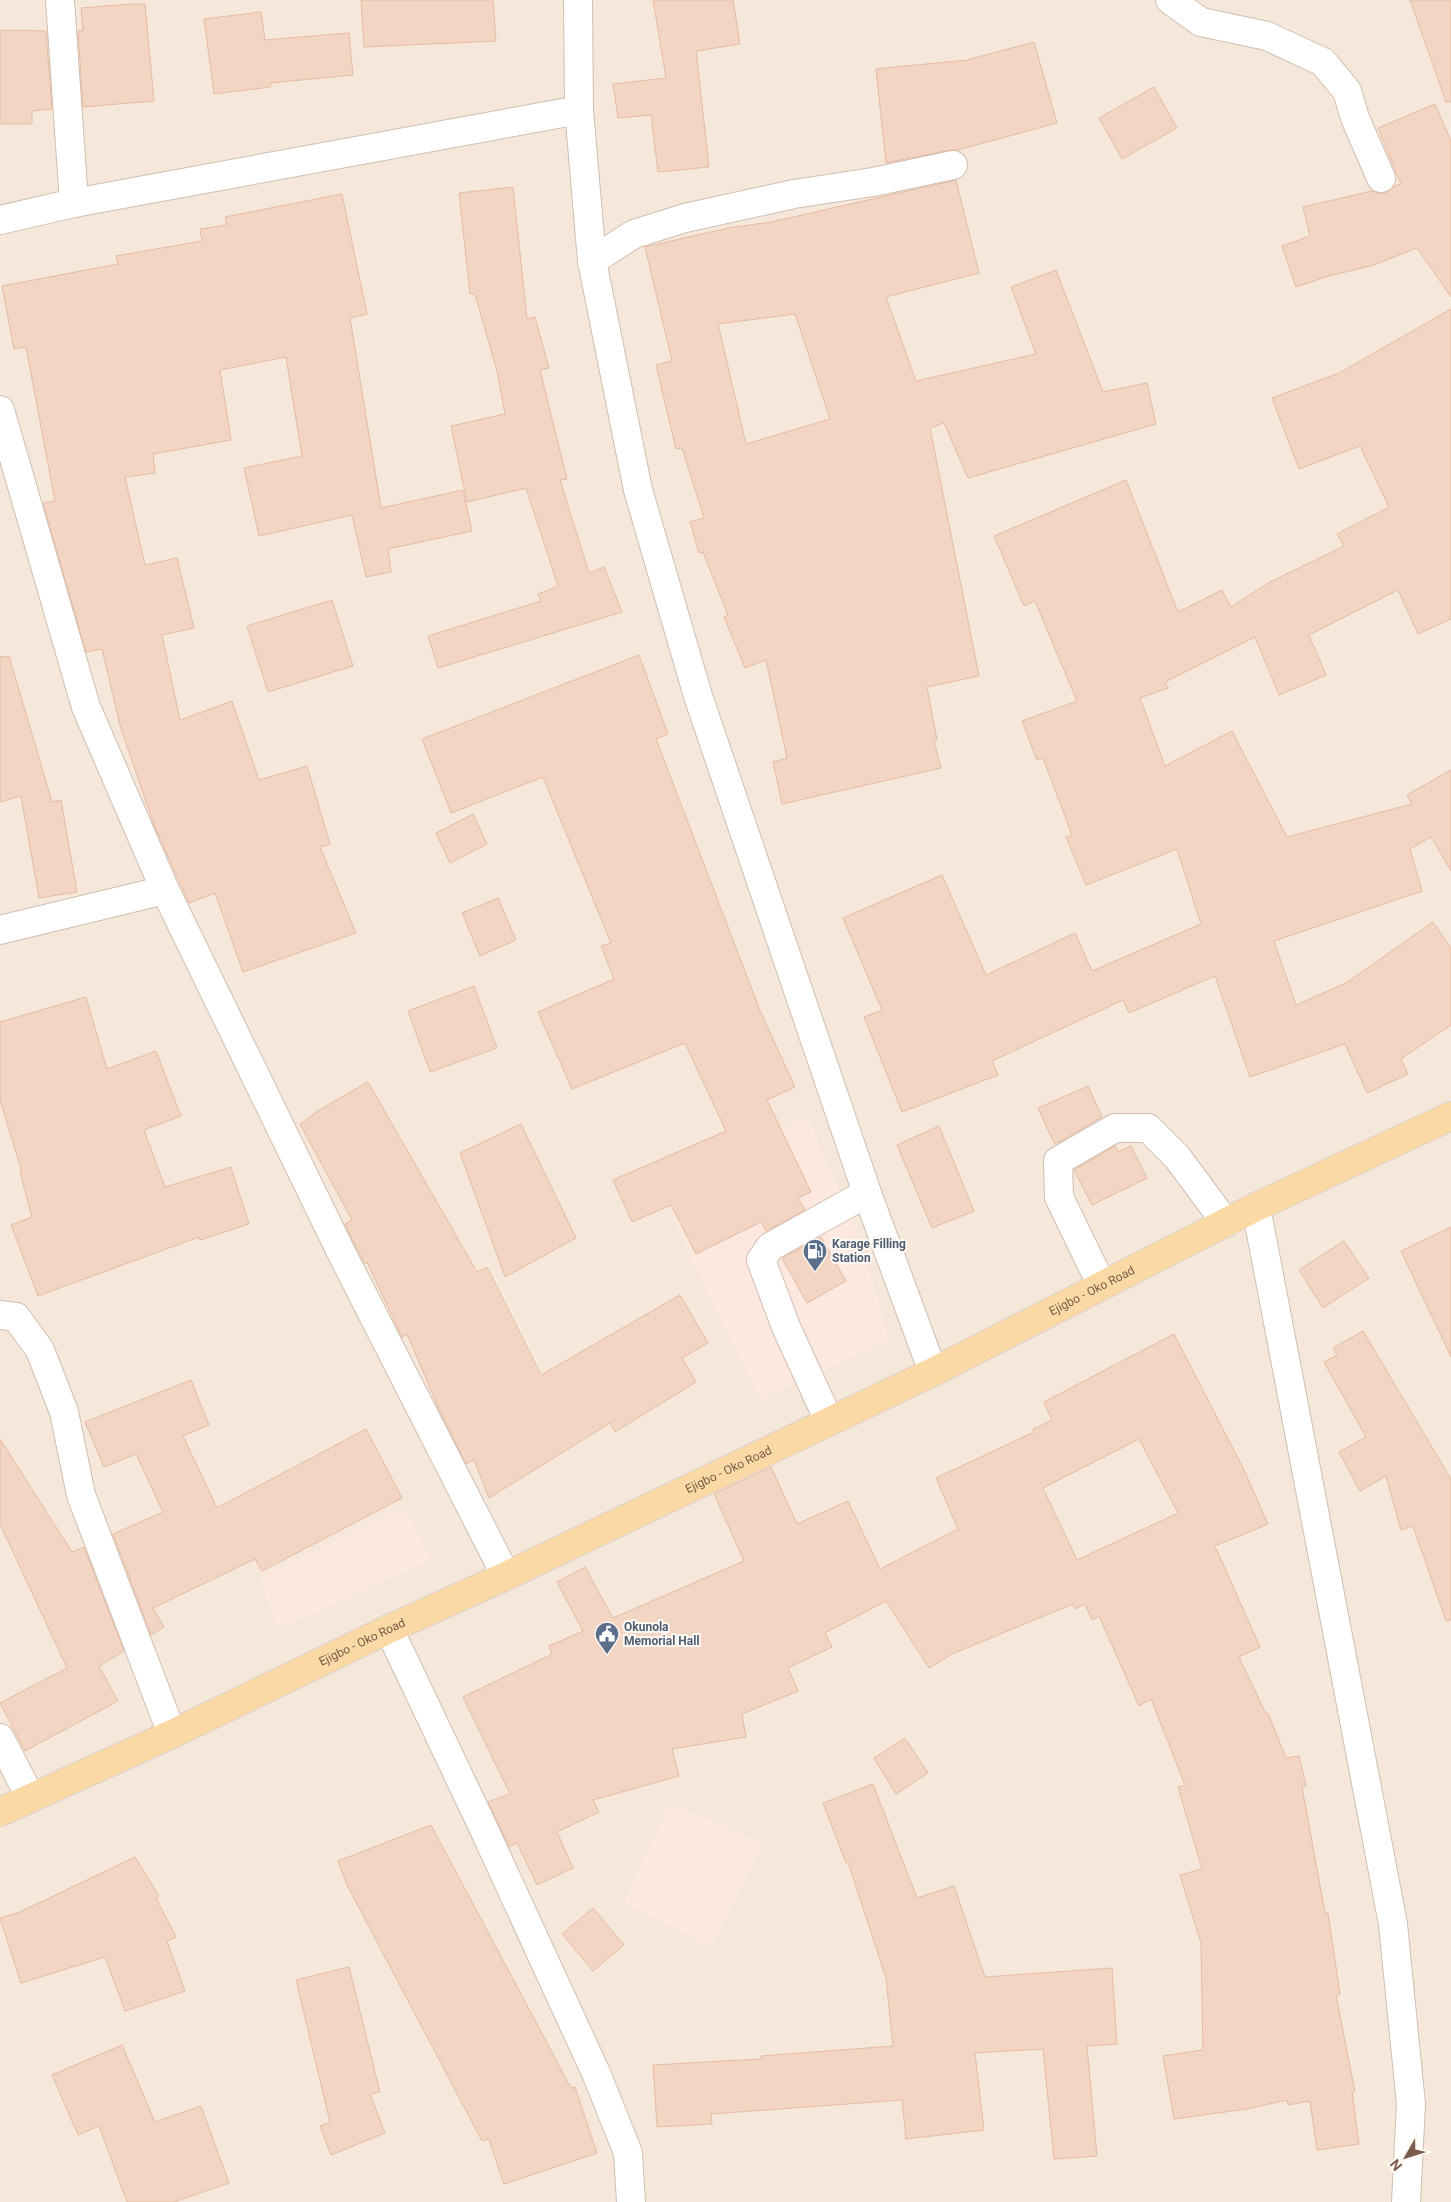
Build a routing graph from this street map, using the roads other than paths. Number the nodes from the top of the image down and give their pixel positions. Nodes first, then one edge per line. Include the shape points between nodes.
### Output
1 (60, 0) edge
2 (578, 0) edge
3 (1170, 0) edge
4 (579, 110) junction
5 (954, 165) dead end
6 (1382, 178) dead end
7 (74, 203) junction
8 (0, 220) edge
9 (592, 261) junction
10 (0, 410) edge
11 (165, 890) junction
12 (0, 930) edge
13 (1451, 1116) edge
14 (867, 1193) junction
15 (1256, 1207) junction
16 (1226, 1223) junction
17 (1102, 1286) junction
18 (0, 1315) edge
19 (933, 1372) junction
20 (829, 1420) junction
21 (506, 1576) junction
22 (388, 1629) junction
23 (172, 1734) junction
24 (0, 1738) edge
25 (30, 1797) junction
26 (0, 1812) edge
27 (631, 2202) edge
28 (1406, 2202) edge

1 - 7 street
2 - 4 street
3 - 6 street via 1201,22 1267,36 1323,62 1348,91 1355,118
4 - 7 street
4 - 9 street
5 - 9 street via 685,218 634,234
7 - 8 street
9 - 14 street via 638,490 698,696
10 - 11 street via 86,707
11 - 12 street
11 - 21 street via 341,1252
13 - 15 main road, Ejigbo - Oko Road
14 - 19 street
14 - 20 street via 770,1247 761,1260 786,1327
15 - 16 main road, Ejigbo - Oko Road
15 - 28 street via 1394,1924 1411,2104
16 - 17 main road, Ejigbo - Oko Road
16 - 17 street via 1176,1157 1148,1128 1116,1128 1058,1161 1059,1197
17 - 19 main road, Ejigbo - Oko Road
18 - 23 street via 16,1317 40,1350 64,1412 81,1495
19 - 20 main road, Ejigbo - Oko Road
20 - 21 main road, Ejigbo - Oko Road
21 - 22 main road, Ejigbo - Oko Road
22 - 23 main road, Ejigbo - Oko Road
22 - 27 street via 596,2073 628,2153
23 - 25 main road, Ejigbo - Oko Road
24 - 25 street
25 - 26 main road, Ejigbo - Oko Road

